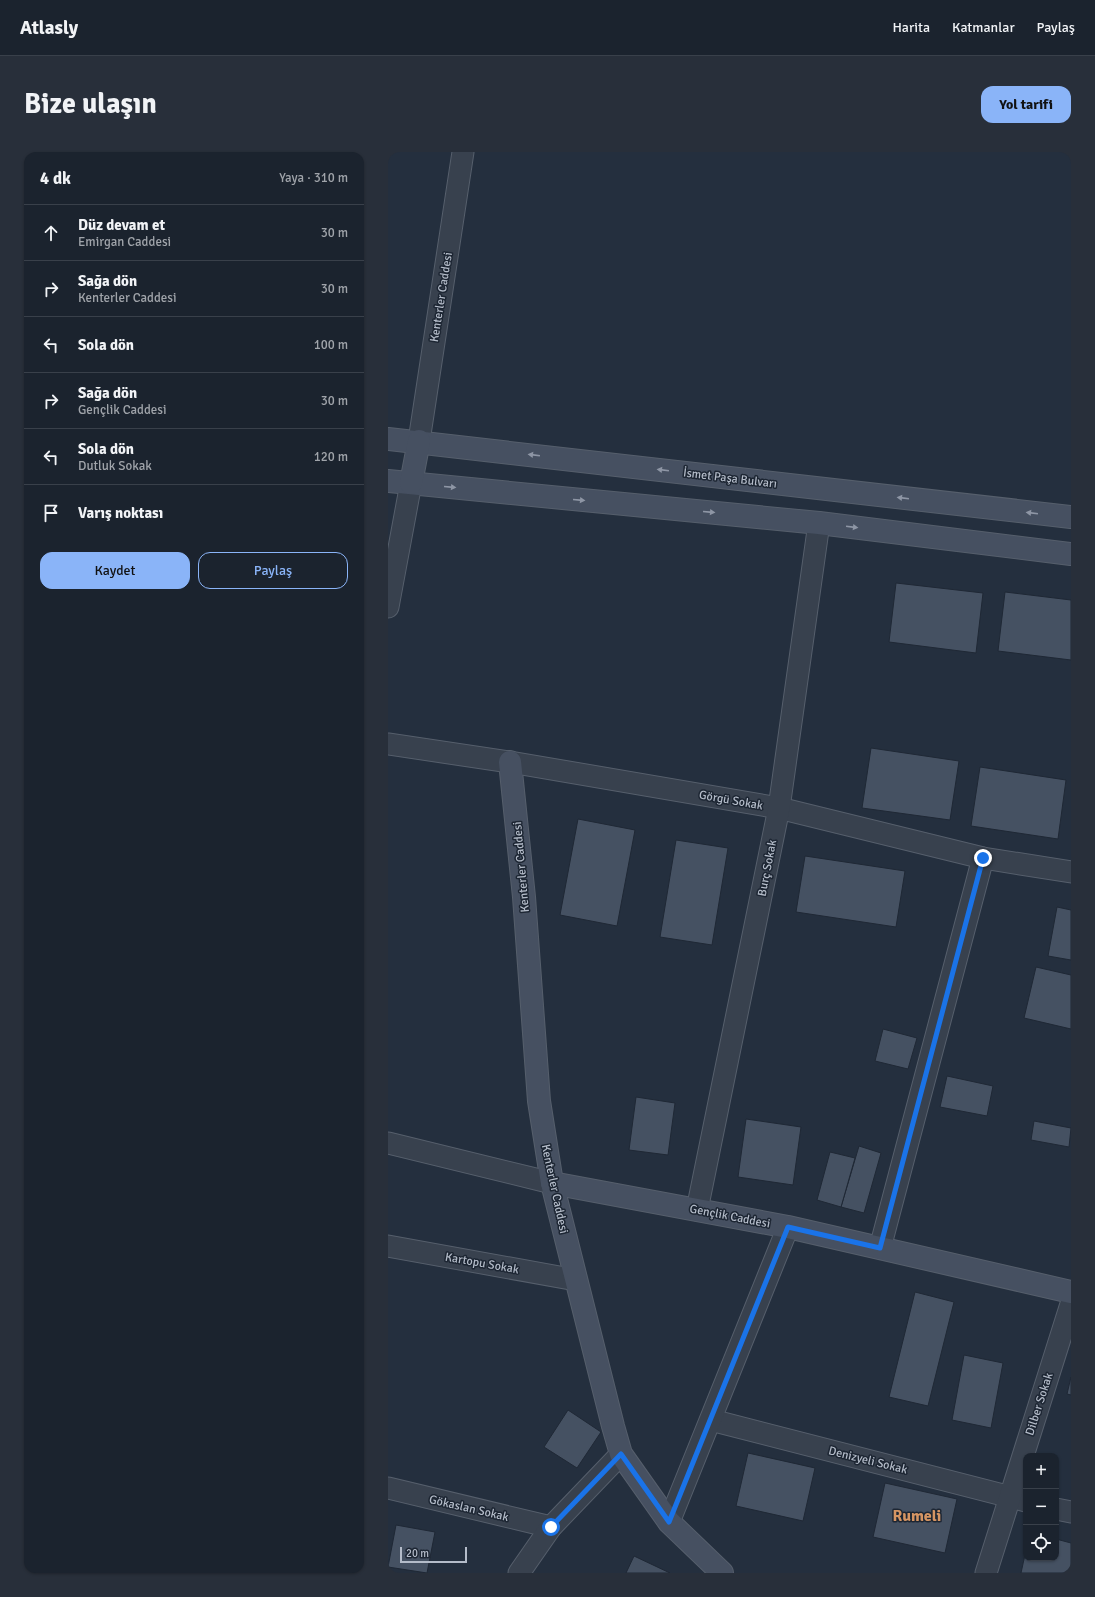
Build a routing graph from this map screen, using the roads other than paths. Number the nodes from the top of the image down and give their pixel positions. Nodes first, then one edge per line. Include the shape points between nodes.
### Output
1 (463, 152) edge
2 (388, 439) edge
3 (419, 441) junction
4 (388, 481) edge
5 (411, 483) junction
6 (1071, 517) edge
7 (819, 523) junction
8 (1071, 554) edge
9 (388, 607) edge
10 (388, 744) edge
11 (510, 762) junction
12 (779, 808) junction
13 (983, 858) junction
14 (1071, 872) edge
15 (388, 1142) edge
16 (552, 1183) junction
17 (697, 1210) junction
18 (788, 1227) junction
19 (388, 1246) edge
20 (880, 1248) junction
21 (576, 1280) junction
22 (1071, 1292) edge
23 (1071, 1304) edge
24 (711, 1420) junction
25 (621, 1454) junction
26 (388, 1488) edge
27 (1018, 1499) edge
28 (1059, 1510) edge
29 (1071, 1512) edge
30 (669, 1522) junction
31 (551, 1527) junction
32 (519, 1573) edge
33 (722, 1573) edge
34 (986, 1573) edge

1 - 3 street, Kenterler Caddesi
2 - 3 street, İsmet Paşa Bulvarı
3 - 5 street
6 -> 3 street, İsmet Paşa Bulvarı
4 - 5 street
5 -> 7 street
5 - 9 street
7 -> 8 street
7 - 12 street, Burç Sokak
10 - 11 street, Görgü Sokak
11 - 12 street, Görgü Sokak
11 - 16 street, Kenterler Caddesi via 524,897 538,1101
12 - 13 street, Görgü Sokak
12 - 17 street, Burç Sokak
13 - 14 street, Görgü Sokak
13 - 20 street
15 - 16 street
16 - 17 street, Gençlik Caddesi
16 - 21 street, Kenterler Caddesi
17 - 18 street, Gençlik Caddesi
18 - 20 street, Gençlik Caddesi
18 - 24 street
19 - 21 street, Kartopu Sokak
20 - 22 street, Gençlik Caddesi
21 - 25 street, Kenterler Caddesi
23 - 27 street, Dilber Sokak
24 - 27 street, Denizyeli Sokak
24 - 30 street
25 - 30 street, Kenterler Caddesi
25 - 31 street
26 - 31 street, Gökaslan Sokak
27 - 34 street, Dilber Sokak
28 - 29 street
30 - 33 street, Kenterler Caddesi
31 - 32 street

